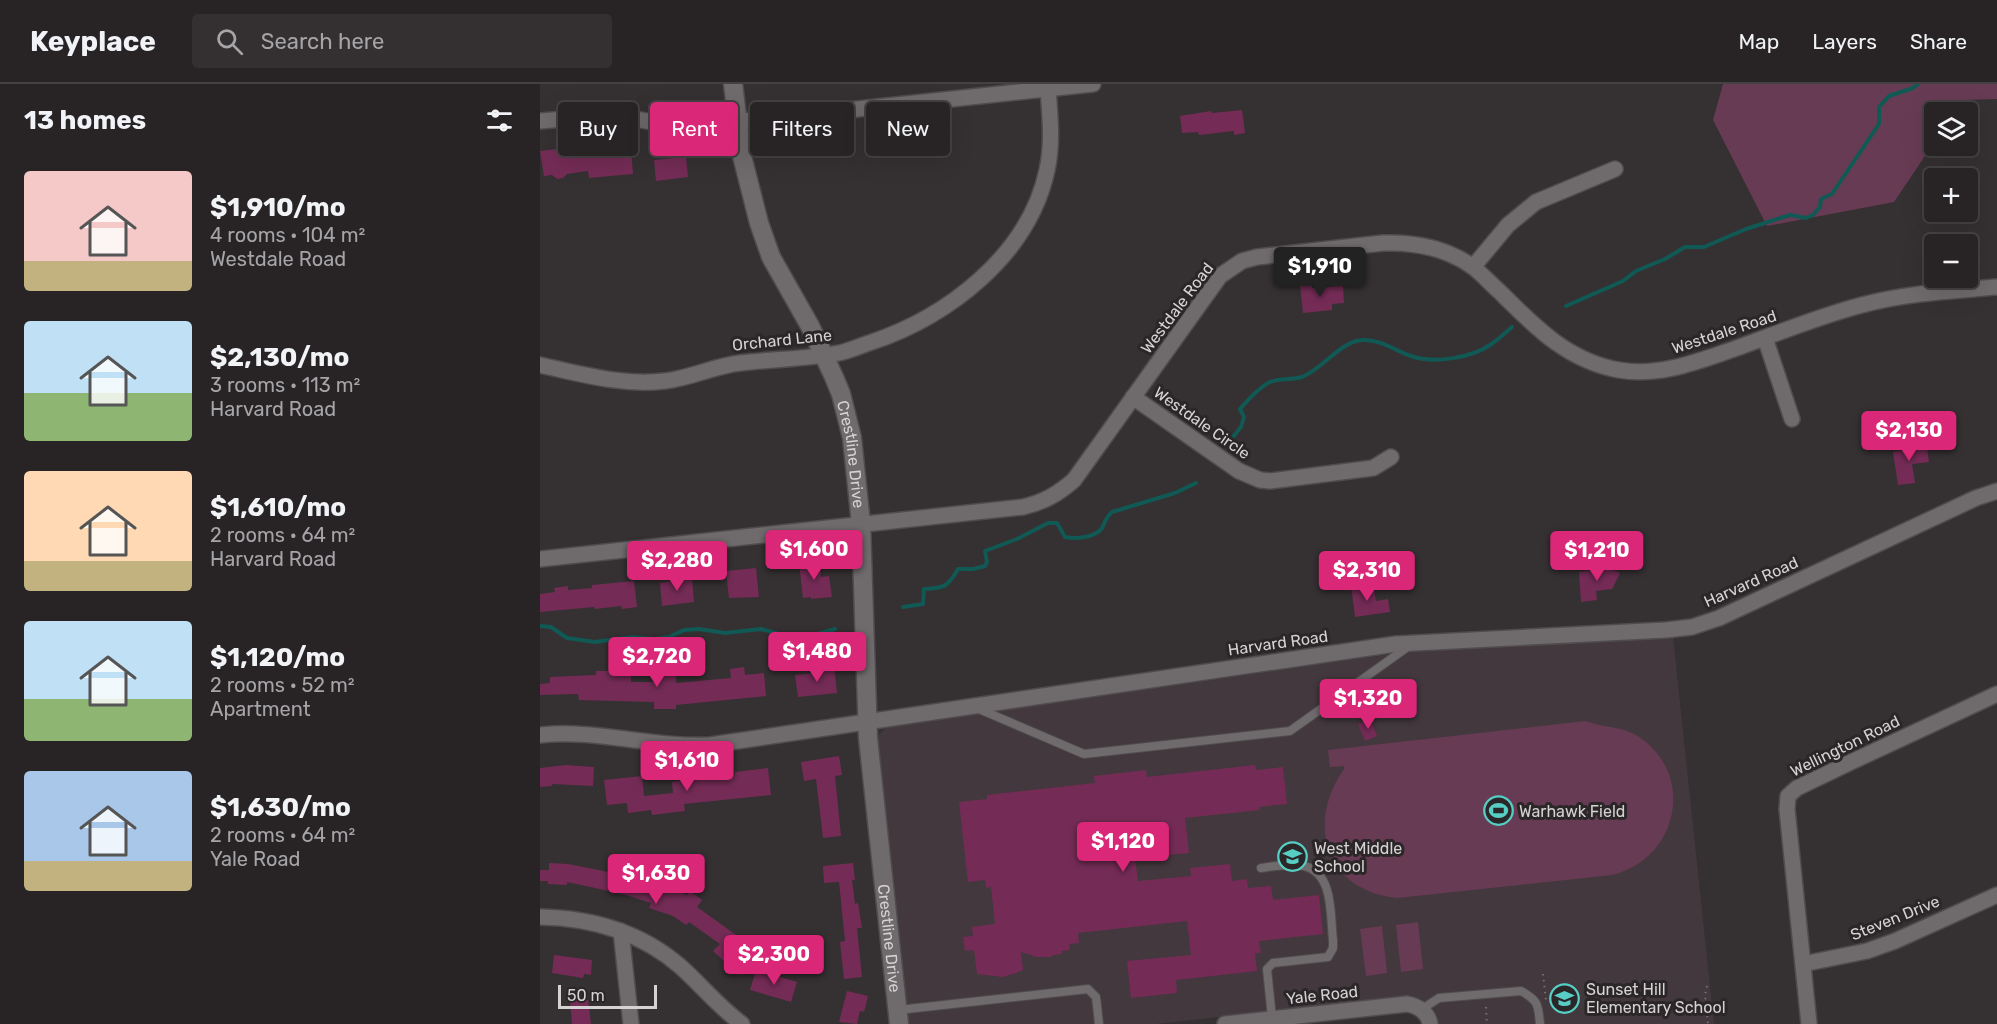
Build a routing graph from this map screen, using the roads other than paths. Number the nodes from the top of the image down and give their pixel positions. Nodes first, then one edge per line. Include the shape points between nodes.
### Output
1 (733, 84) edge
2 (1093, 84) edge
3 (1047, 89) junction
4 (735, 102) edge
5 (540, 121) edge
6 (738, 121) edge
7 (650, 122) edge
8 (738, 128) edge
9 (1615, 169) dead end
10 (1473, 267) junction
11 (1997, 287) edge
12 (1765, 338) junction
13 (823, 354) junction
14 (540, 365) edge
15 (1133, 397) junction
16 (1792, 419) dead end
17 (1391, 457) dead end
18 (1997, 491) edge
19 (861, 524) junction
20 (540, 559) edge
21 (1415, 642) junction
22 (1997, 694) edge
23 (972, 706) junction
24 (867, 722) junction
25 (540, 735) edge
26 (1261, 868) dead end
27 (1997, 895) edge
28 (540, 917) edge
29 (621, 931) junction
30 (1803, 964) junction
31 (1422, 1009) junction
32 (898, 1017) edge
33 (1272, 1018) junction
34 (1236, 1023) edge
35 (631, 1024) edge
36 (742, 1024) edge
37 (1099, 1024) edge
38 (1430, 1024) edge
39 (1540, 1024) edge
40 (1809, 1024) edge

1 - 4 street, Crestline Drive
2 - 3 street
3 - 6 street
3 - 13 street, Orchard Lane via 1051,138 1047,172 1012,245 956,299 912,326 840,353
5 - 7 street via 612,115
8 - 13 street, Crestline Drive via 765,239
9 - 10 street via 1536,202 1508,225
10 - 12 street, Westdale Road via 1561,348 1600,366 1640,372 1674,369
10 - 15 street, Westdale Road via 1435,248 1401,242 1242,261 1220,276
11 - 12 street, Westdale Road via 1885,299
12 - 16 street
13 - 14 street, Orchard Lane via 725,365 667,381 645,382 607,380
13 - 19 street, Crestline Drive via 847,415
15 - 17 street, Westdale Circle via 1239,471 1260,480 1373,468
15 - 19 street, Westdale Road via 1074,480 1038,504
18 - 21 street, Harvard Road via 1692,627
19 - 20 street, Westdale Road
19 - 24 street, Crestline Drive
21 - 23 street, Harvard Road
21 - 23 lane via 1290,731 1084,754
22 - 30 street, Wellington Road via 1842,766 1788,796
23 - 24 street, Harvard Road
24 - 25 street, Harvard Road via 702,746 579,733
24 - 32 street, Crestline Drive
26 - 33 lane via 1291,865 1315,871 1326,885 1333,940 1328,957 1274,963 1267,969
27 - 30 street, Steven Drive via 1886,945
28 - 29 street via 584,920
29 - 35 street
29 - 36 street via 666,955
30 - 40 street, Wellington Road
31 - 33 street, Yale Road via 1407,1004
31 - 38 street
31 - 39 lane via 1439,998 1521,991 1537,1002
32 - 37 lane via 1088,989 1096,997
33 - 34 street, Yale Road

